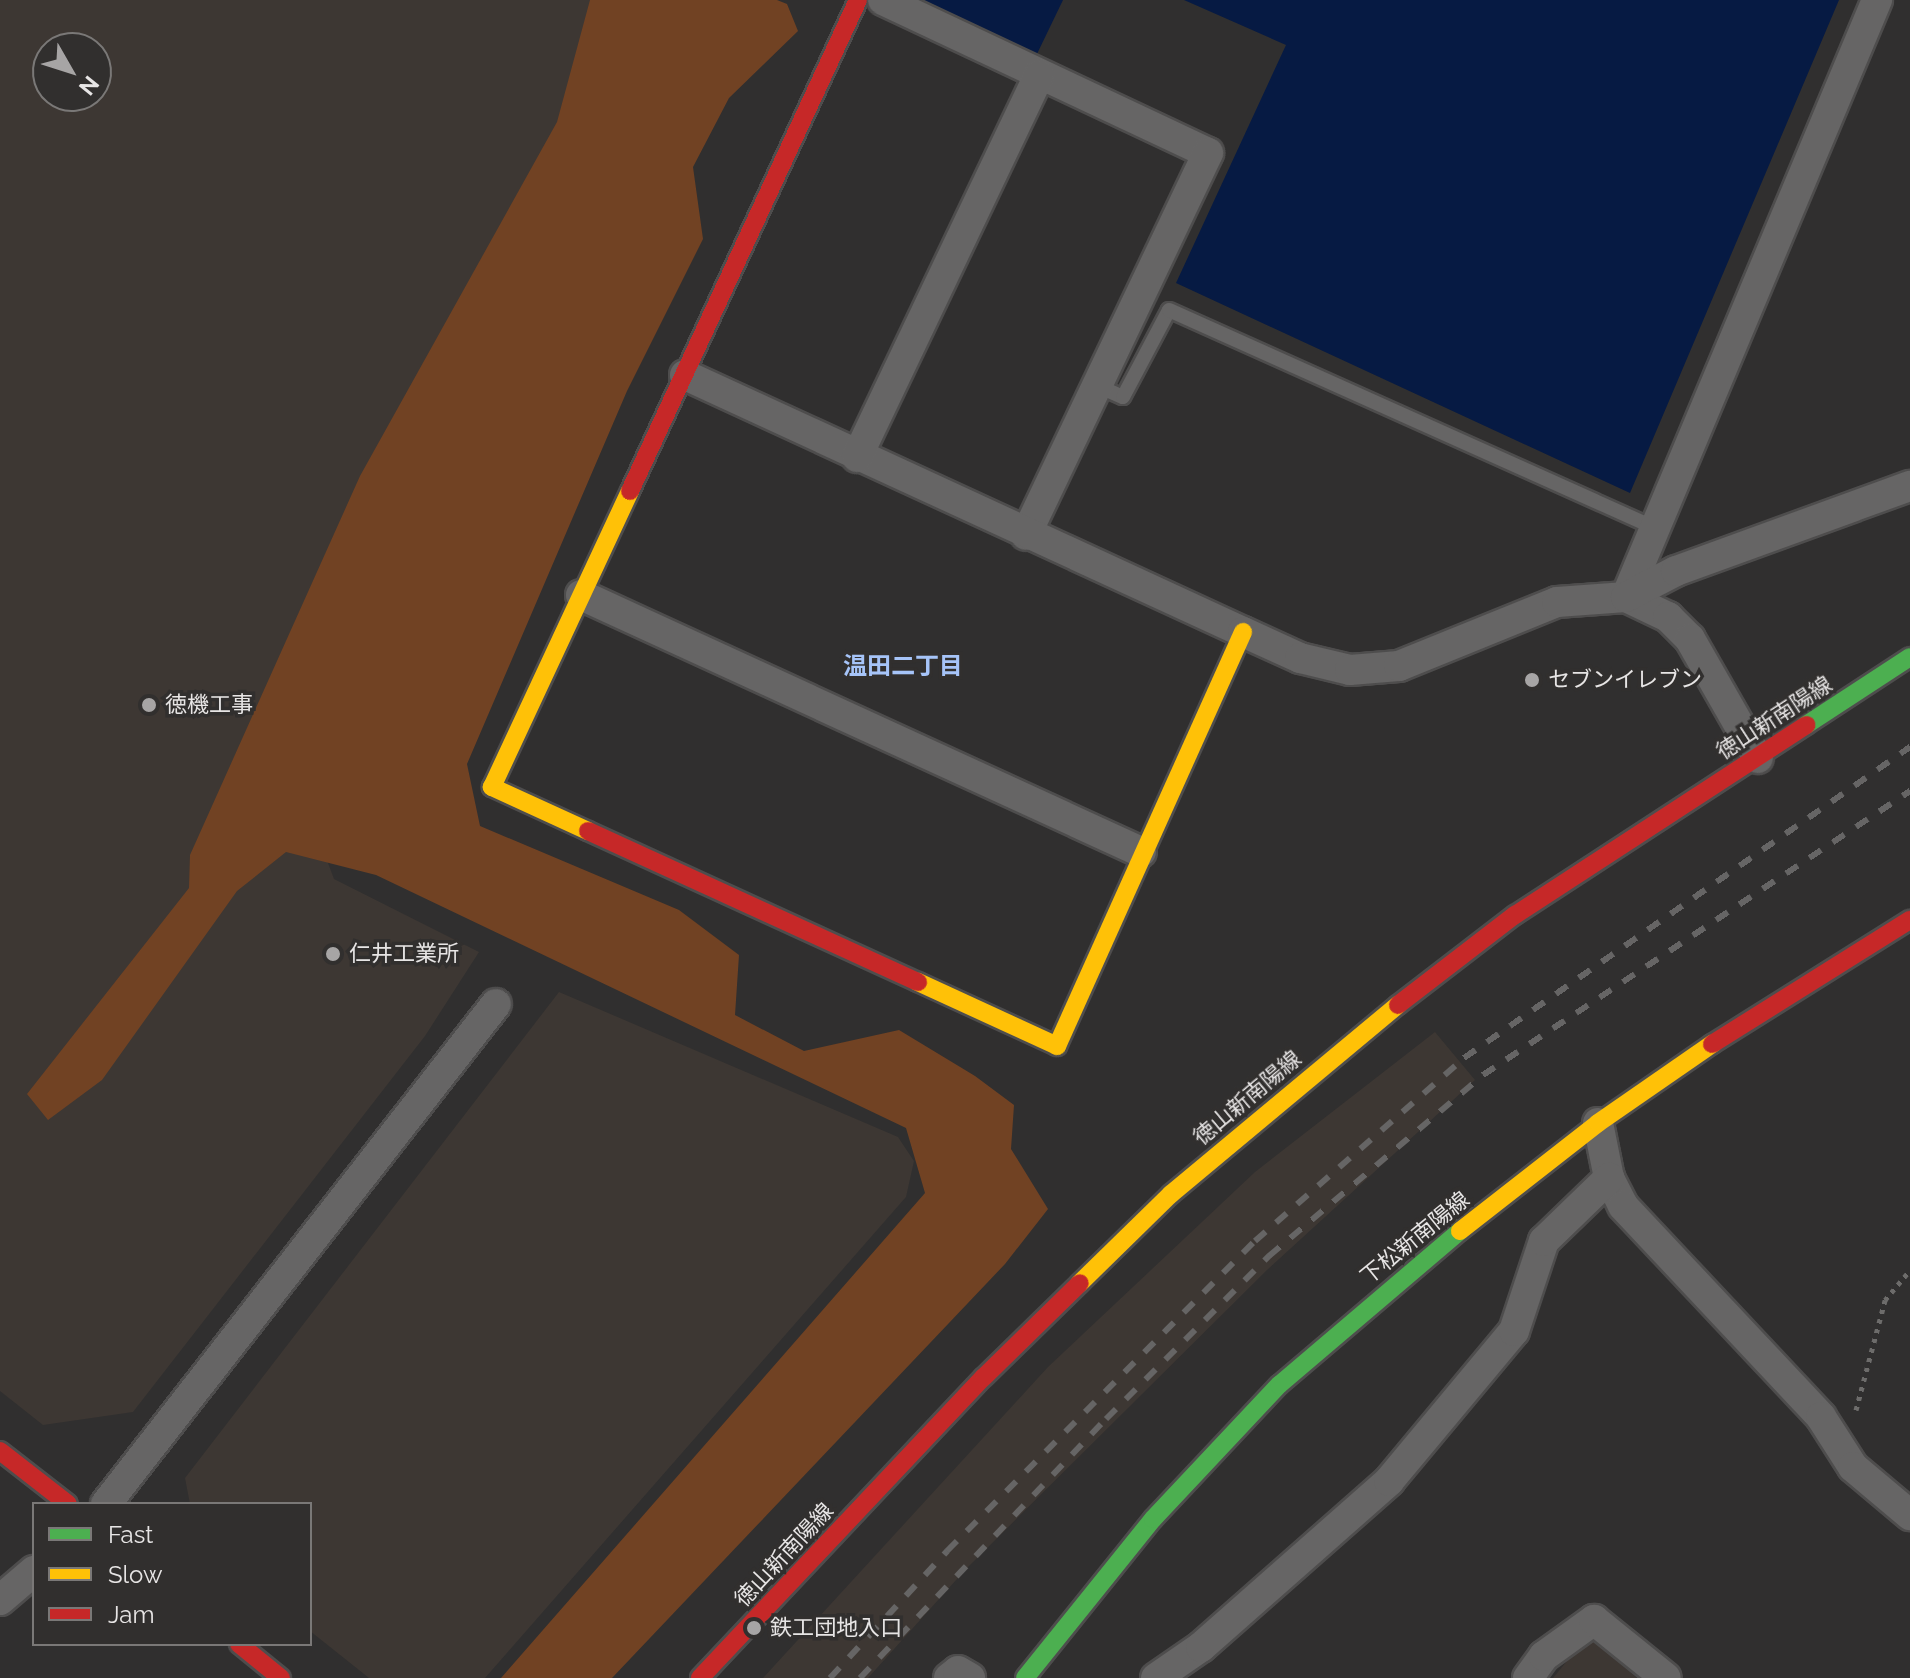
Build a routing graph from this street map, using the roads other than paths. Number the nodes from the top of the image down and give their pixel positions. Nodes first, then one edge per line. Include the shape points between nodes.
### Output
1 (858, 0) edge
2 (883, 0) edge
3 (1877, 0) edge
4 (1039, 75) junction
5 (685, 375) junction
6 (1098, 386) junction
7 (857, 457) junction
8 (1910, 486) edge
9 (1653, 527) junction
10 (1026, 535) junction
11 (581, 595) junction
12 (1626, 597) junction
13 (1243, 632) junction
14 (1910, 657) edge
15 (1758, 758) junction
16 (1141, 852) junction
17 (1910, 920) edge
18 (496, 1004) dead end
19 (1598, 1123) junction
20 (1609, 1178) junction
21 (0, 1451) edge
22 (65, 1502) edge
23 (108, 1502) edge
24 (1910, 1515) edge
25 (32, 1573) edge
26 (0, 1600) edge
27 (241, 1646) edge
28 (281, 1678) edge
29 (700, 1678) edge
30 (949, 1678) edge
31 (970, 1678) edge
32 (1025, 1678) edge
33 (1156, 1678) edge
34 (1528, 1678) edge
35 (1666, 1678) edge

1 - 5 main road
2 - 4 street
3 - 9 street
4 - 6 street via 1208,153
4 - 7 street
5 - 7 street
5 - 11 main road
6 - 9 lane via 1123,397 1169,310
6 - 10 street
7 - 10 street
8 - 12 street via 1676,571
9 - 12 street
10 - 13 street
11 - 16 street
11 - 16 main road via 492,787 1057,1046
12 - 13 street via 1557,602 1399,666 1350,670 1300,658
12 - 15 street via 1668,617 1690,639
13 - 16 main road
14 - 15 main road, 徳山新南陽線
15 - 29 main road, 徳山新南陽線 via 1515,915 1348,1044 1171,1194 984,1377
17 - 19 main road, 下松新南陽線 via 1765,1007
18 - 23 street
19 - 20 street
19 - 32 main road, 下松新南陽線 via 1422,1261 1279,1385 1153,1519
20 - 24 street via 1623,1206 1821,1417 1853,1467
20 - 33 street via 1544,1241 1514,1331 1389,1481 1201,1647
21 - 22 main road
25 - 26 street
27 - 28 main road
30 - 31 street via 958,1671
34 - 35 street via 1544,1656 1594,1620

